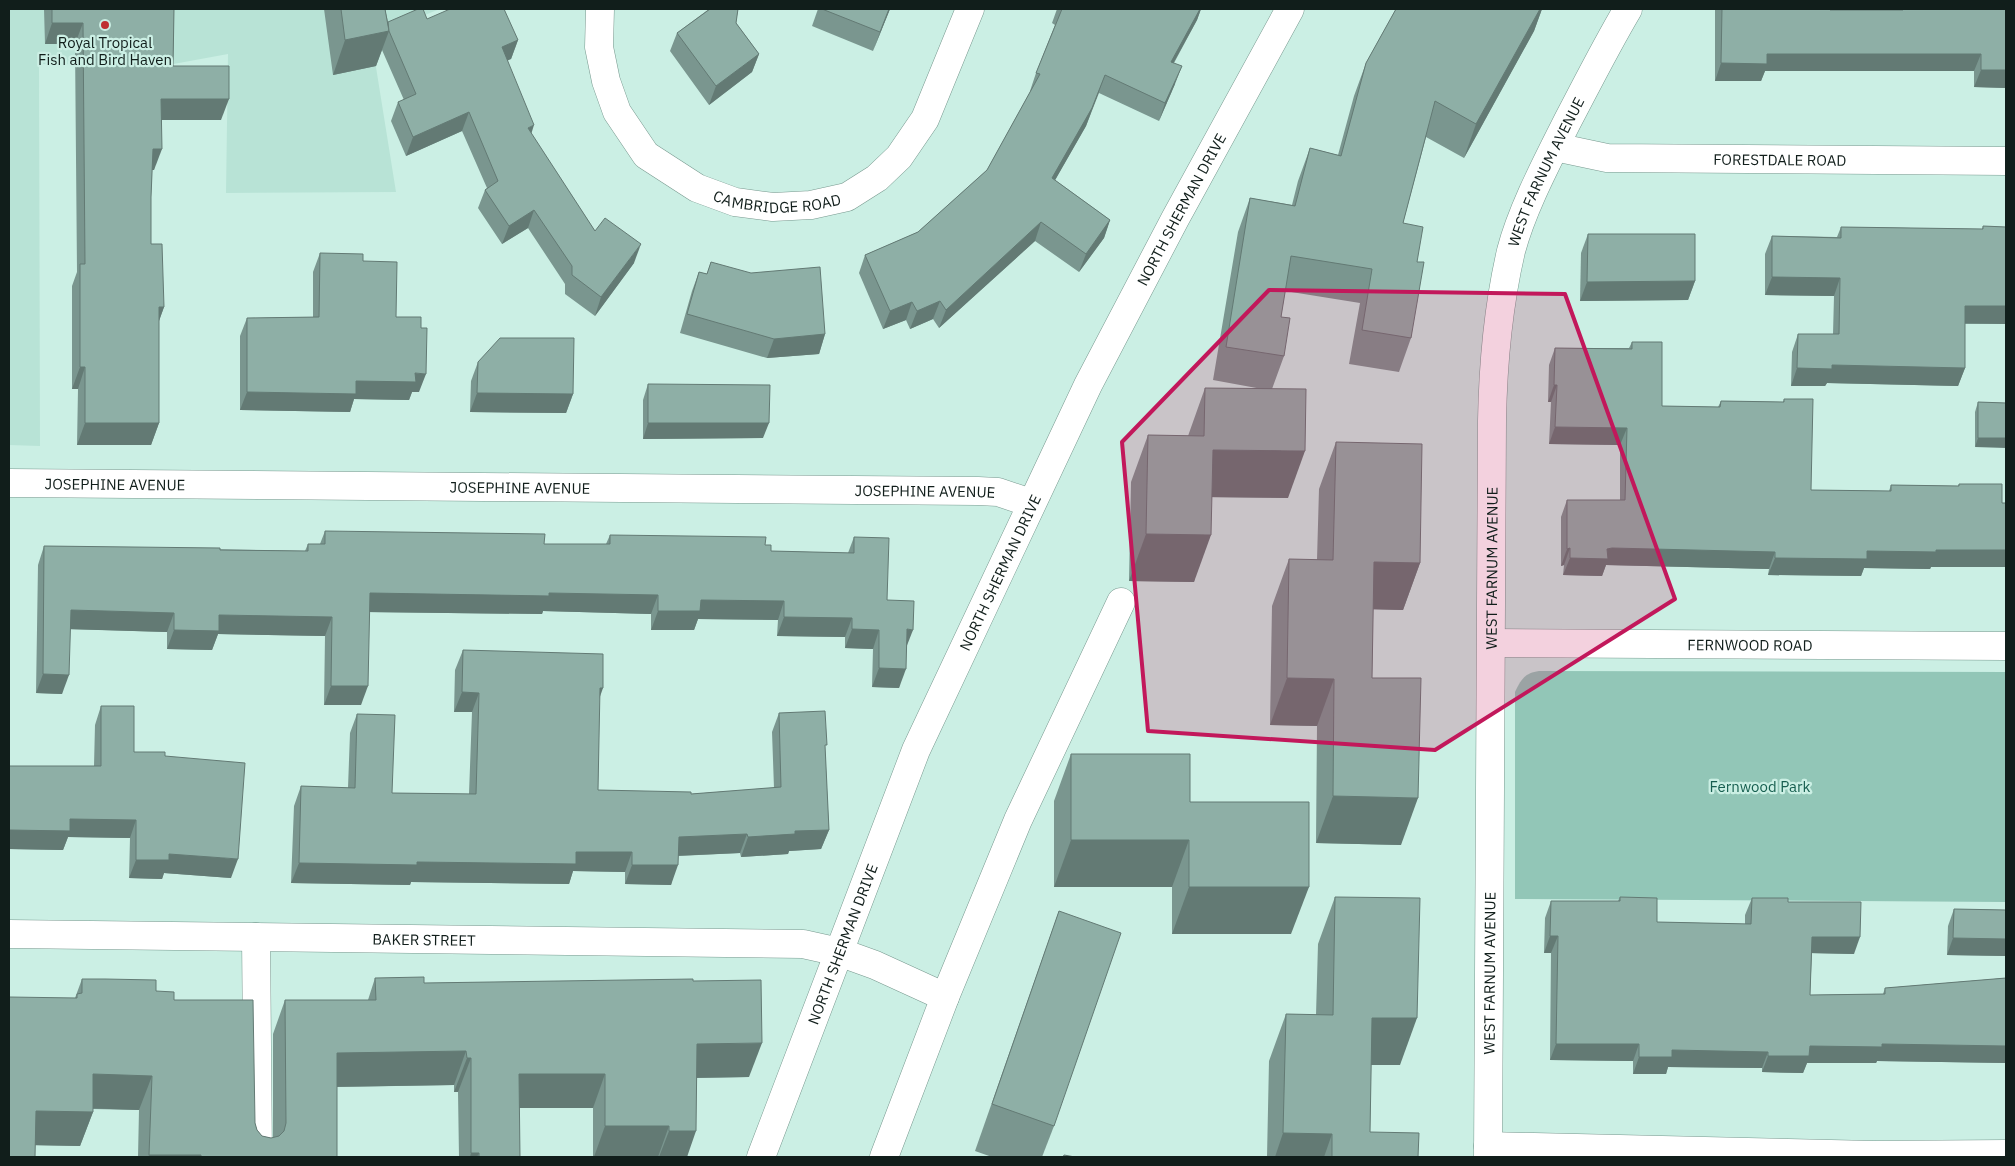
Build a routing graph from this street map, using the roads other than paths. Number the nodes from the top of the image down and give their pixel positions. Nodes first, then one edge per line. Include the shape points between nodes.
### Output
1 (600, 9) edge
2 (970, 9) edge
3 (1290, 9) edge
4 (1628, 9) edge
5 (1554, 147) junction
6 (2006, 161) edge
7 (9, 484) edge
8 (1031, 503) junction
9 (1121, 602) dead end
10 (1492, 643) junction
11 (2006, 646) edge
12 (9, 934) edge
13 (256, 937) junction
14 (839, 952) junction
15 (945, 997) junction
16 (1488, 1152) edge
17 (2006, 1154) edge
18 (258, 1157) edge
19 (761, 1157) edge
20 (884, 1157) edge

1 - 2 street, CAMBRIDGE ROAD via 599,47 606,81 617,112 646,154 697,188 735,202 773,207 811,205 847,197 877,178 899,157 925,119
3 - 8 street, NORTH SHERMAN DRIVE via 1092,376
4 - 5 street, WEST FARNUM AVENUE
5 - 6 street, FORESTDALE ROAD via 1607,158
5 - 10 street, WEST FARNUM AVENUE via 1512,250 1498,322 1492,403
7 - 8 street, JOSEPHINE AVENUE via 978,491 998,492
8 - 14 street, NORTH SHERMAN DRIVE via 916,750
9 - 15 street via 1018,820
10 - 11 street, FERNWOOD ROAD
10 - 16 street, WEST FARNUM AVENUE
12 - 13 street, BAKER STREET
13 - 14 street, BAKER STREET via 803,944
13 - 18 street
14 - 15 street, BAKER STREET
14 - 19 street, NORTH SHERMAN DRIVE
15 - 20 street
16 - 17 street

